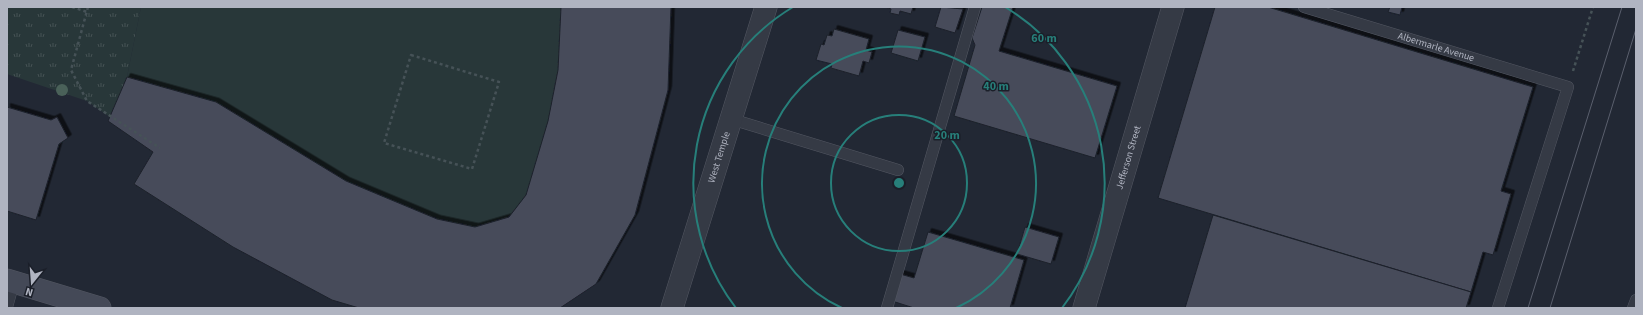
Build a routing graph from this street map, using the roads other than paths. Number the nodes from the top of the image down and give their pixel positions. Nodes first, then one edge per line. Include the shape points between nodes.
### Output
1 (766, 7) edge
2 (975, 7) edge
3 (1173, 7) edge
4 (1304, 7) edge
5 (731, 119) junction
6 (898, 170) dead end
7 (11, 281) edge
8 (1636, 300) edge
9 (73, 304) edge
10 (7, 307) edge
11 (100, 308) edge
12 (672, 308) edge
13 (887, 308) edge
14 (1084, 308) edge
15 (1498, 308) edge
16 (1633, 308) edge

1 - 5 street, West Temple
2 - 13 lane
3 - 14 street, Jefferson Street
4 - 15 lane, Albermarle Avenue via 1568,87
5 - 6 lane
5 - 12 street, West Temple
7 - 9 main road
7 - 10 lane
8 - 16 lane
9 - 11 main road

